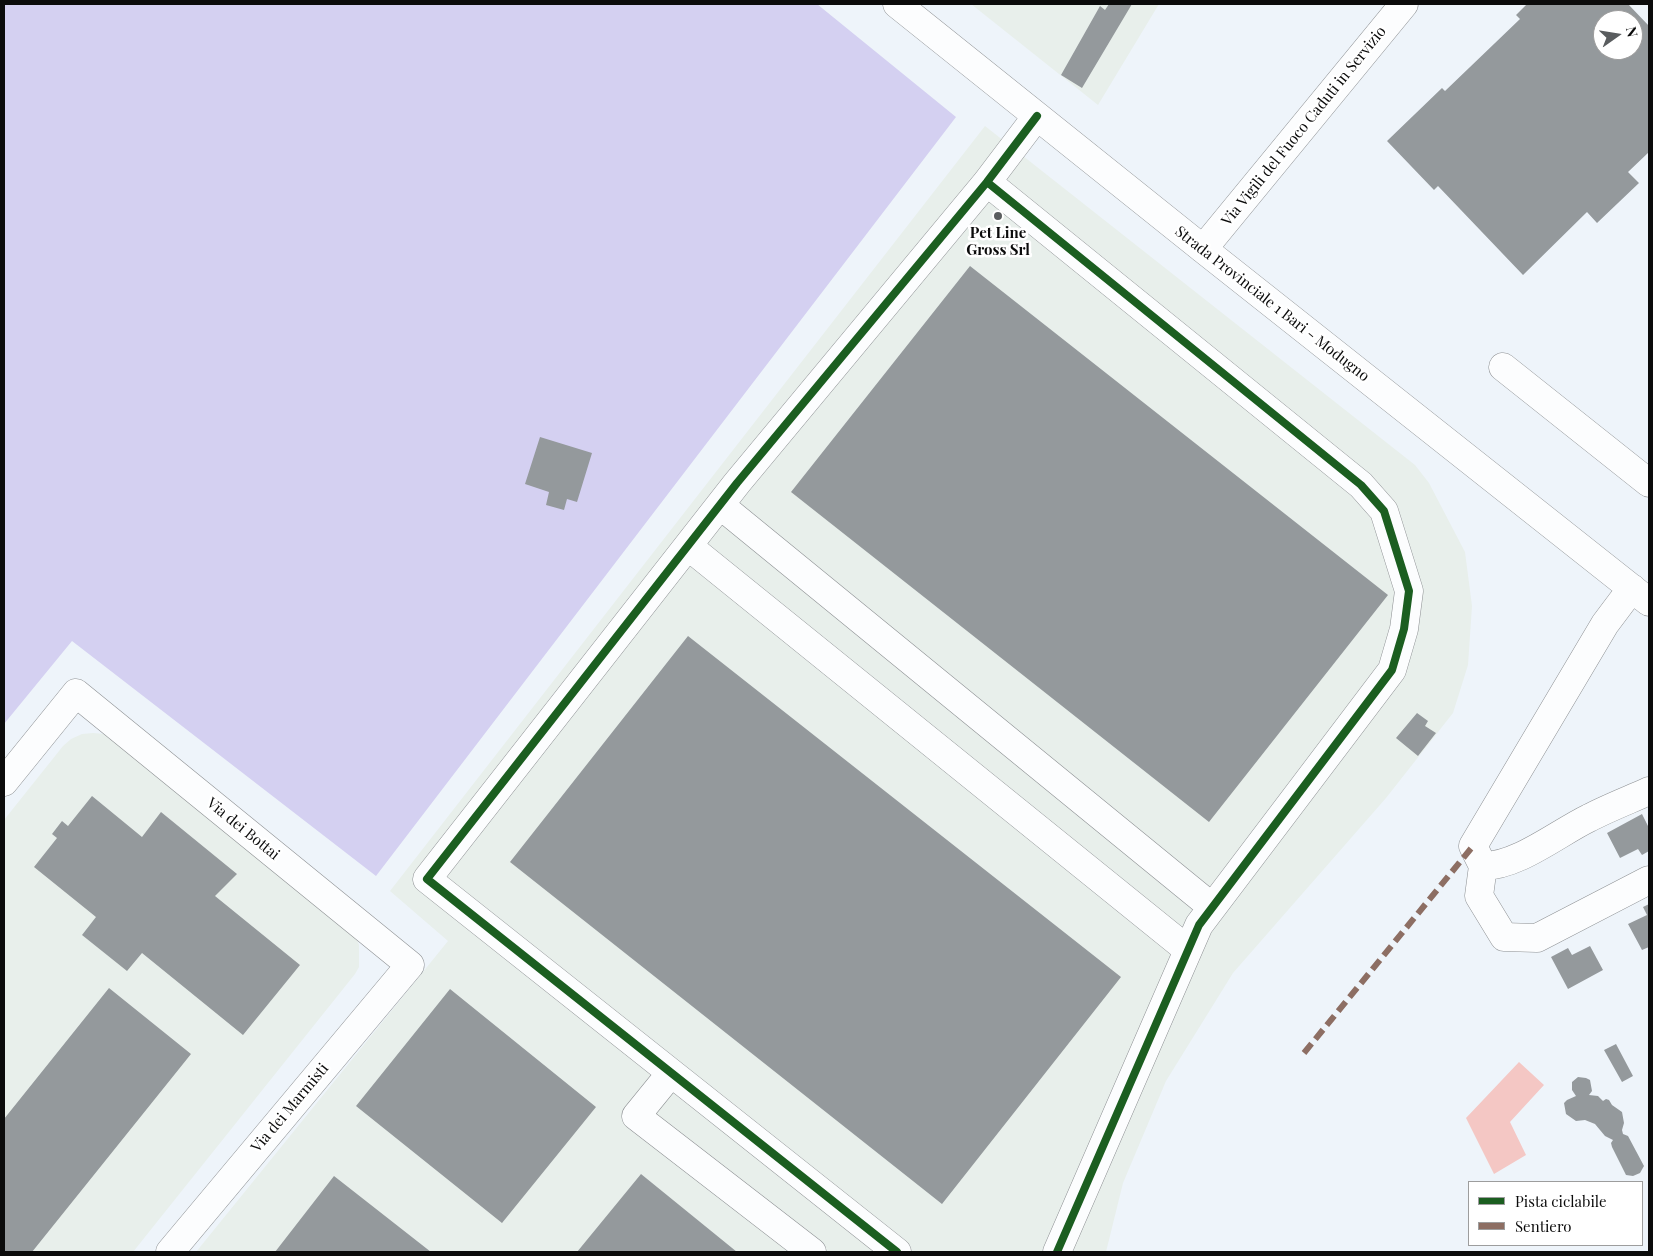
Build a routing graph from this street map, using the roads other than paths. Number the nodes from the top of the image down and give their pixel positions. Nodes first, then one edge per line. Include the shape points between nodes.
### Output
1 (896, 4) edge
2 (1404, 4) edge
3 (1037, 116) junction
4 (987, 182) junction
5 (1203, 249) junction
6 (1503, 367) dead end
7 (1649, 483) edge
8 (720, 505) junction
9 (688, 546) junction
10 (1641, 595) edge
11 (4, 782) edge
12 (1649, 791) edge
13 (1483, 866) junction
14 (1649, 880) edge
15 (1212, 908) junction
16 (1188, 950) junction
17 (410, 965) joint
18 (671, 1072) junction
19 (170, 1252) edge
20 (812, 1252) edge
21 (897, 1252) edge
22 (1056, 1252) edge

1 - 3 street, Strada Provinciale 1 Bari - Modugno
2 - 5 street, Via Vigili del Fuoco Caduti in Servizio
3 - 4 street
3 - 5 street, Strada Provinciale 1 Bari - Modugno
4 - 8 street
4 - 15 street via 1361,484 1384,512 1398,552 1409,591 1404,629 1392,670
5 - 10 street, Strada Provinciale 1 Bari - Modugno
6 - 7 street
8 - 9 street
8 - 15 street
9 - 16 street
9 - 18 street via 427,879
10 - 13 street via 1605,624 1473,846
11 - 17 street, Via dei Bottai via 76,693
12 - 13 street via 1588,818 1523,855
13 - 14 street via 1479,896 1504,937 1537,938
15 - 16 street via 1199,925
16 - 22 street
17 - 19 street, Via dei Marmisti
18 - 20 street via 636,1116
18 - 21 street

